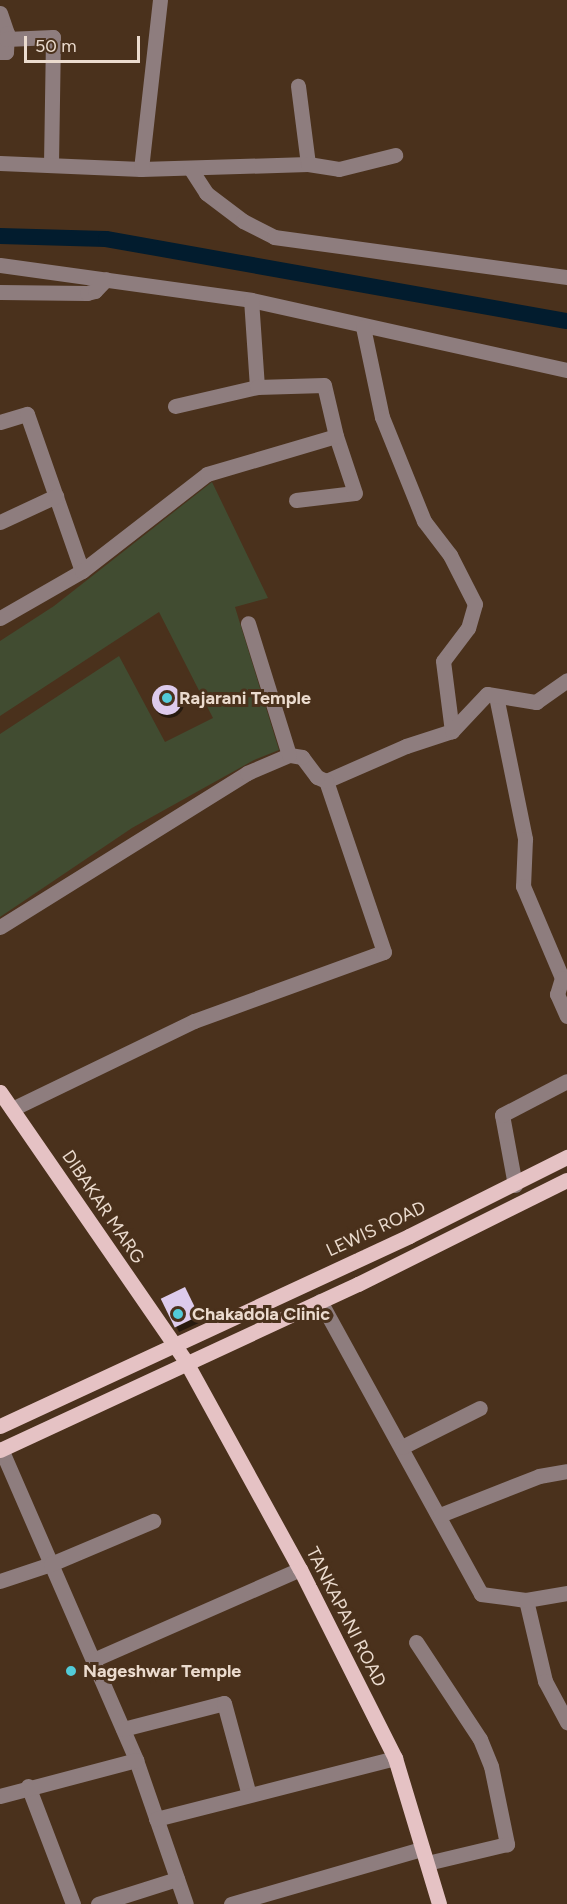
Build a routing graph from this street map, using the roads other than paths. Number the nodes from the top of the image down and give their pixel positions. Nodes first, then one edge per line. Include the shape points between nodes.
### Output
1 (160, 0) edge
2 (0, 13) edge
3 (3, 45) edge
4 (298, 86) dead end
5 (395, 155) dead end
6 (0, 163) edge
7 (51, 163) junction
8 (308, 164) junction
9 (190, 168) junction
10 (141, 170) junction
11 (0, 265) edge
12 (567, 277) edge
13 (105, 279) junction
14 (0, 292) edge
15 (251, 300) junction
16 (363, 327) junction
17 (567, 370) edge
18 (257, 387) junction
19 (176, 406) dead end
20 (0, 422) edge
21 (336, 436) junction
22 (56, 496) junction
23 (296, 500) dead end
24 (0, 522) edge
25 (82, 571) junction
26 (0, 618) edge
27 (248, 622) dead end
28 (567, 680) edge
29 (496, 696) junction
30 (452, 731) junction
31 (289, 755) junction
32 (326, 781) junction
33 (0, 927) edge
34 (567, 1016) edge
35 (567, 1081) edge
36 (5, 1102) edge
37 (567, 1157) edge
38 (567, 1180) edge
39 (515, 1185) junction
40 (321, 1301) junction
41 (174, 1345) junction
42 (186, 1362) junction
43 (480, 1408) dead end
44 (0, 1426) edge
45 (402, 1447) junction
46 (1, 1450) edge
47 (567, 1471) edge
48 (440, 1515) junction
49 (153, 1521) dead end
50 (51, 1564) junction
51 (300, 1569) junction
52 (0, 1581) edge
53 (567, 1593) edge
54 (525, 1600) junction
55 (416, 1641) dead end
56 (93, 1660) junction
57 (567, 1722) edge
58 (123, 1730) junction
59 (394, 1758) junction
60 (136, 1760) junction
61 (28, 1786) junction
62 (0, 1796) edge
63 (249, 1796) junction
64 (156, 1819) junction
65 (425, 1856) junction
66 (177, 1879) junction
67 (73, 1904) edge
68 (98, 1904) edge
69 (186, 1904) edge
70 (231, 1904) edge
71 (439, 1904) edge

1 - 10 street
2 - 3 street
3 - 7 street via 53,37
4 - 8 street
5 - 8 street via 339,169
6 - 7 street
7 - 10 street
8 - 9 street
9 - 10 street
9 - 12 street via 206,193 243,221 274,237
11 - 13 street
13 - 14 street via 95,291 87,293
13 - 15 street
15 - 16 street
15 - 18 street
16 - 17 street
16 - 30 street via 382,417 424,521 450,555 475,604 468,628 443,661
18 - 19 street
18 - 21 street via 324,385
20 - 22 street via 27,414
21 - 23 street via 355,493
21 - 25 street via 207,474
22 - 24 street
22 - 25 street
25 - 26 street
27 - 31 street
28 - 29 street via 536,702
29 - 30 street via 487,694
29 - 34 street via 525,839 523,886 562,978 557,994
30 - 32 street
31 - 32 street via 302,757 317,777
31 - 33 street via 247,773
32 - 36 street via 384,952 194,1022
35 - 39 street via 502,1115
36 - 41 main road, DIBAKAR MARG
37 - 39 main road, LEWIS ROAD
38 - 40 main road
39 - 41 main road, LEWIS ROAD
40 - 42 main road
40 - 45 street
41 - 42 main road, DIBAKAR MARG
41 - 44 main road
42 - 46 main road
42 - 51 main road, TANKAPANI ROAD
43 - 45 street
45 - 48 street
46 - 50 street
47 - 48 street via 539,1476
48 - 54 street via 481,1594
49 - 50 street
50 - 52 street
50 - 56 street
51 - 56 street
51 - 59 main road, TANKAPANI ROAD
53 - 54 street
54 - 57 street via 545,1681
55 - 65 street via 480,1739 491,1766 507,1844
56 - 58 street
58 - 60 street
58 - 63 street via 224,1703
59 - 63 street
59 - 65 main road, TANKAPANI ROAD
60 - 61 street
60 - 64 street
61 - 62 street
61 - 67 street
63 - 64 street
64 - 66 street
65 - 70 street
65 - 71 main road, TANKAPANI ROAD
66 - 68 street
66 - 69 street

